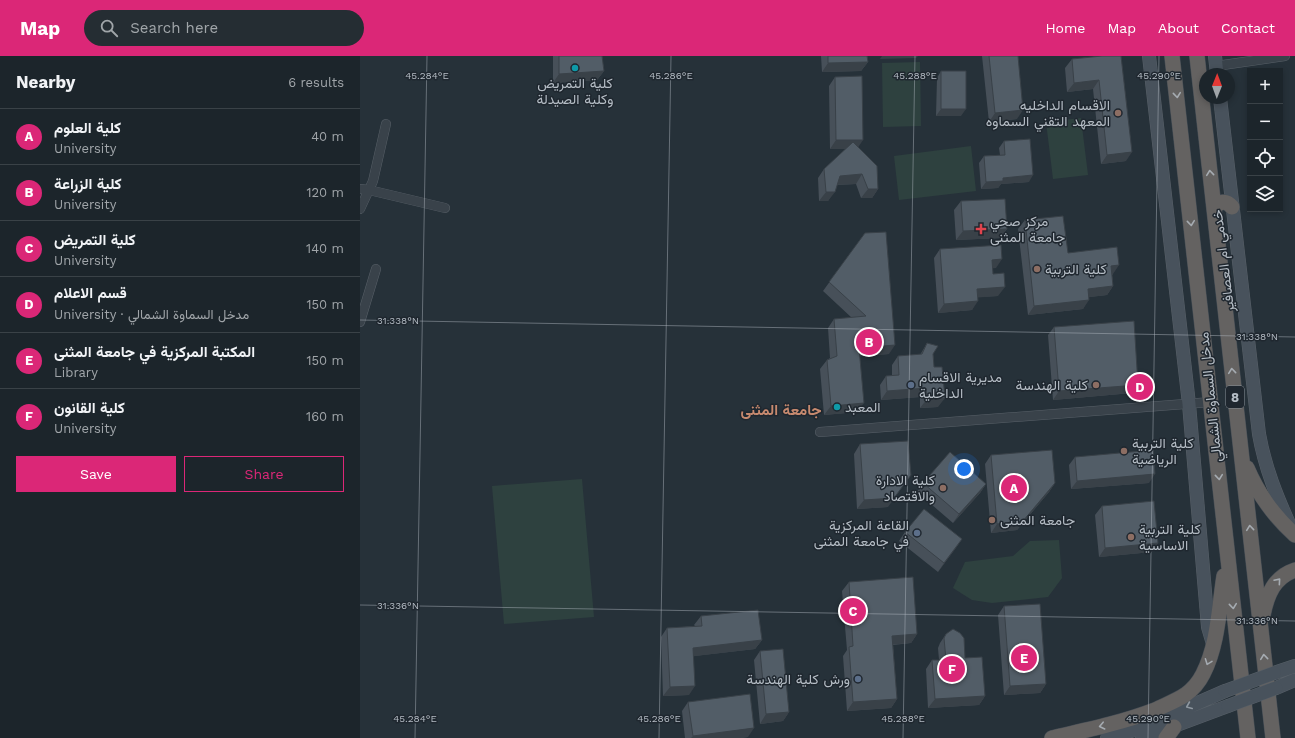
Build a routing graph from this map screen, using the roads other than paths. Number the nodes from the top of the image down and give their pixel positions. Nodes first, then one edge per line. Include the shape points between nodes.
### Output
1 (1148, 56) edge
2 (1172, 56) edge
3 (1197, 56) edge
4 (1285, 56) edge
5 (1216, 65) edge
6 (1220, 104) edge
7 (386, 124) dead end
8 (364, 189) edge
9 (1227, 198) junction
10 (445, 208) dead end
11 (360, 209) edge
12 (376, 270) dead end
13 (360, 322) edge
14 (1211, 402) junction
15 (1189, 404) junction
16 (820, 432) dead end
17 (1241, 452) junction
18 (1294, 534) edge
19 (1227, 555) junction
20 (1295, 570) edge
21 (1261, 626) junction
22 (1213, 644) junction
23 (1295, 666) edge
24 (1295, 680) edge
25 (1170, 732) edge
26 (1052, 738) edge
27 (1107, 738) edge
28 (1142, 738) edge
29 (1248, 738) edge
30 (1273, 738) edge

1 - 15 main road
2 -> 14 highway, مدخل السماوة الشمالي / 8
9 -> 3 highway, مدخل السماوة الشمالي / 8
4 - 5 street
6 - 9 main road, خدمي ام العصافير
7 - 8 street via 373,181
8 - 10 street
8 - 11 street
17 -> 9 highway, مدخل السماوة الشمالي / 8 via 1214,208
9 - 18 main road, خدمي ام العصافير via 1260,440 1272,487
12 - 13 street
14 - 15 street
14 -> 19 highway, مدخل السماوة الشمالي / 8
15 - 16 street
15 - 22 main road via 1208,627
17 - 18 highway via 1250,477 1263,499
21 -> 17 highway, مدخل السماوة الشمالي / 8
19 - 22 highway
19 -> 29 highway, مدخل السماوة الشمالي / 8
21 -> 20 highway via 1265,604 1273,587 1282,576
30 -> 21 highway, مدخل السماوة الشمالي / 8
22 -> 26 highway via 1202,676 1185,695 1167,705 1114,724
23 -> 27 main road, bridge via 1225,691 1138,729
24 - 25 main road, bridge
25 - 28 main road

